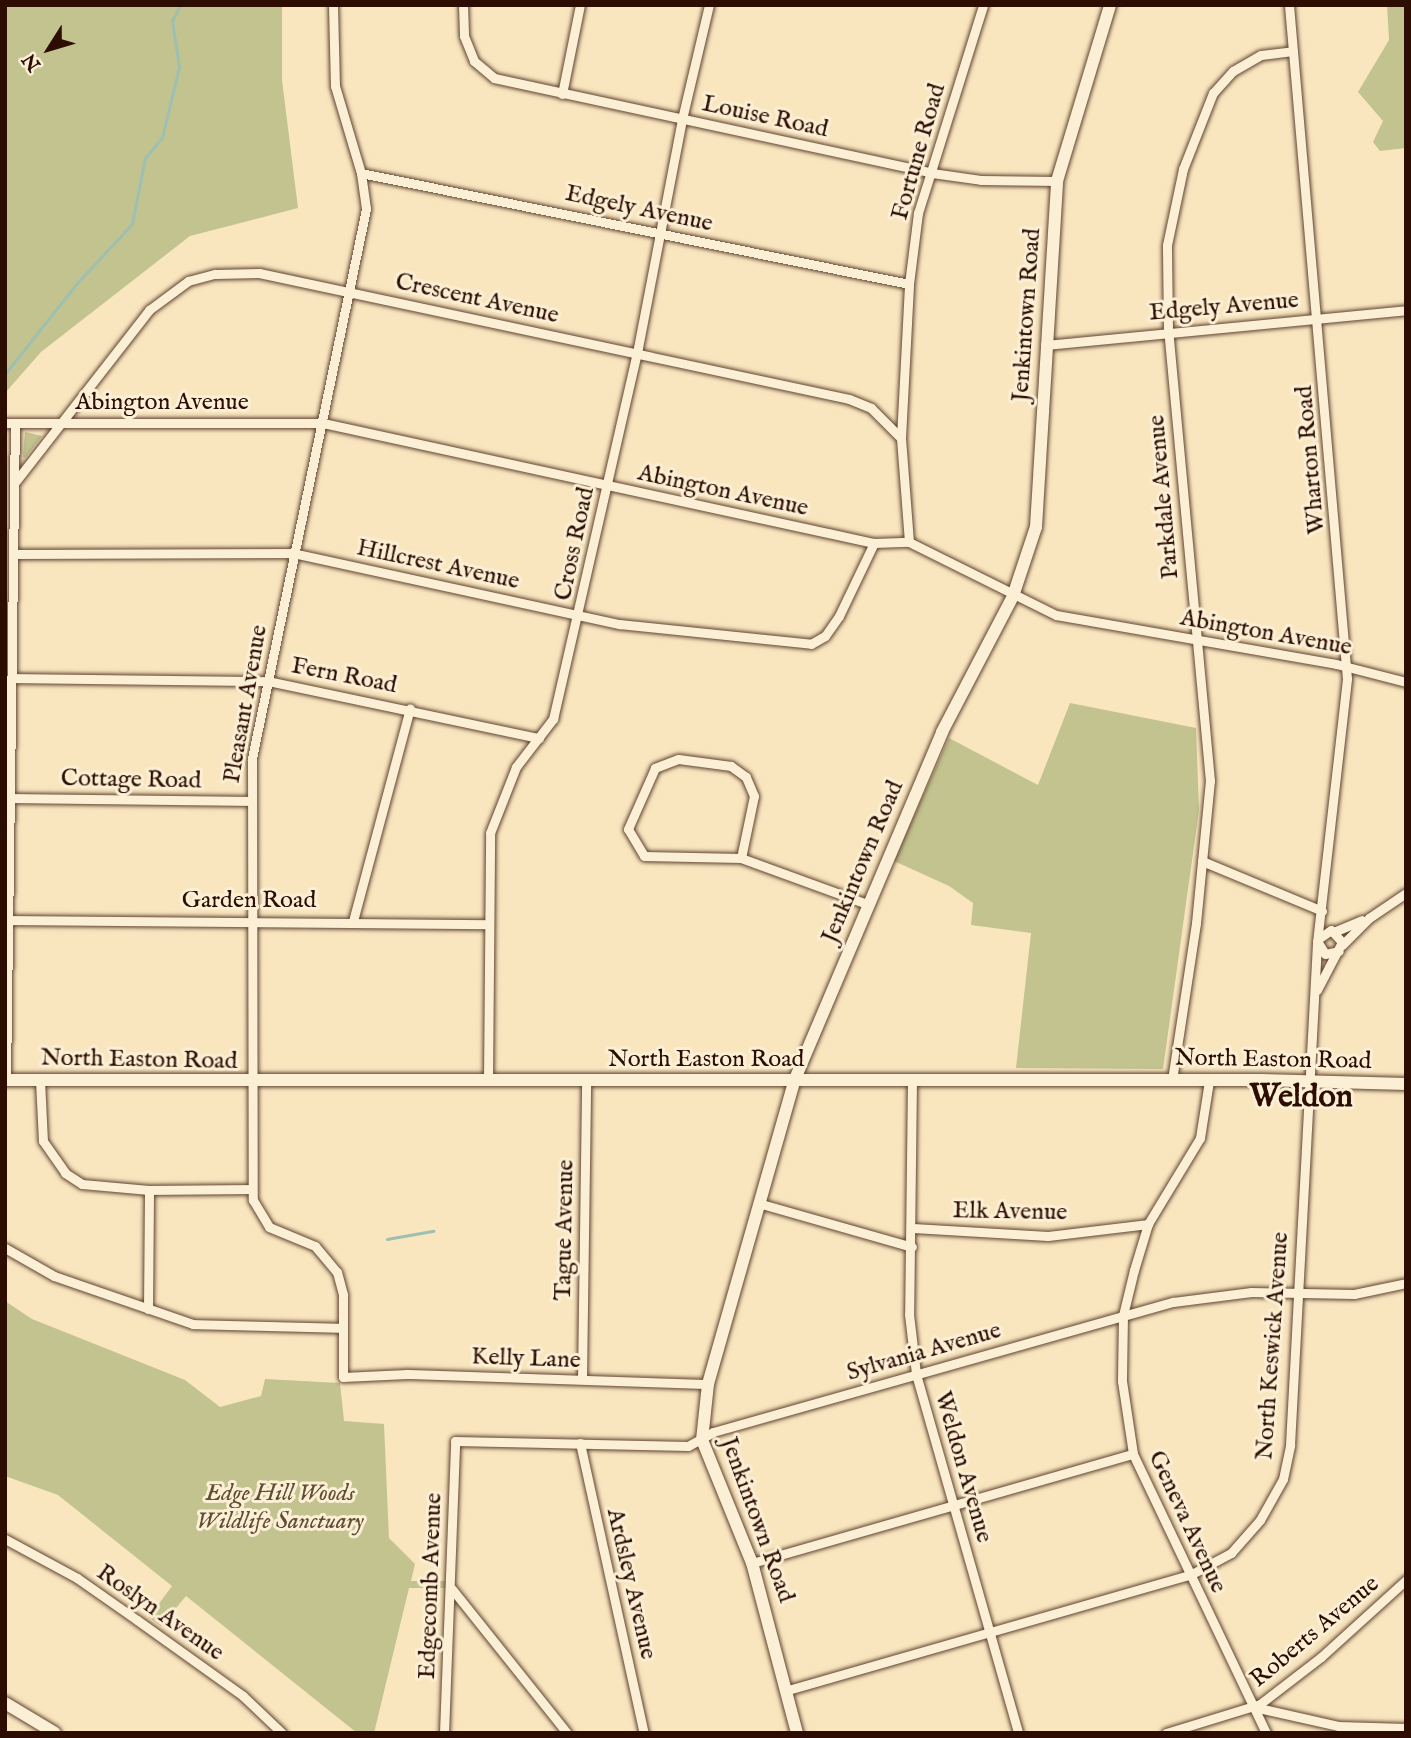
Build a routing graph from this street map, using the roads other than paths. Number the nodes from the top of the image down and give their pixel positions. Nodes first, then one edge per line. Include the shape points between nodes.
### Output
1 (333, 5) edge
2 (463, 5) edge
3 (580, 5) edge
4 (709, 5) edge
5 (983, 5) edge
6 (1110, 5) edge
7 (1289, 5) edge
8 (1293, 51) junction
9 (562, 94) junction
10 (682, 119) junction
11 (361, 173) junction
12 (932, 173) junction
13 (1057, 181) junction
14 (662, 234) junction
15 (909, 284) junction
16 (349, 291) junction
17 (1406, 310) edge
18 (1318, 318) junction
19 (1168, 331) junction
20 (1045, 345) junction
21 (638, 354) junction
22 (10, 423) edge
23 (61, 423) junction
24 (323, 423) junction
25 (901, 438) junction
26 (16, 481) junction
27 (608, 486) junction
28 (909, 542) junction
29 (874, 543) junction
30 (293, 553) junction
31 (16, 554) junction
32 (1013, 596) junction
33 (579, 615) junction
34 (1197, 642) junction
35 (1346, 666) junction
36 (12, 678) junction
37 (268, 681) junction
38 (1406, 682) edge
39 (410, 708) junction
40 (539, 738) junction
41 (12, 798) junction
42 (250, 801) junction
43 (741, 858) junction
44 (1202, 861) junction
45 (1406, 893) edge
46 (867, 904) junction
47 (1382, 909) junction
48 (1322, 911) junction
49 (10, 920) junction
50 (250, 920) junction
51 (354, 921) junction
52 (487, 924) junction
53 (1334, 930) junction
54 (1318, 942) junction
55 (1340, 948) junction
56 (1315, 996) junction
57 (795, 1079) junction
58 (6, 1080) edge
59 (40, 1080) junction
60 (488, 1080) junction
61 (912, 1080) junction
62 (1172, 1080) junction
63 (586, 1081) junction
64 (1209, 1081) junction
65 (251, 1082) junction
66 (1308, 1082) junction
67 (1406, 1084) edge
68 (250, 1189) junction
69 (149, 1190) junction
70 (758, 1203) junction
71 (1148, 1224) junction
72 (913, 1228) junction
73 (912, 1247) junction
74 (5, 1248) edge
75 (1406, 1283) edge
76 (1298, 1294) junction
77 (148, 1309) junction
78 (1123, 1315) junction
79 (343, 1328) junction
80 (916, 1374) junction
81 (343, 1377) joint
82 (582, 1379) junction
83 (708, 1384) junction
84 (702, 1440) junction
85 (455, 1441) joint
86 (580, 1443) junction
87 (1133, 1454) junction
88 (954, 1504) junction
89 (5, 1539) edge
90 (752, 1563) junction
91 (1190, 1575) junction
92 (1406, 1580) edge
93 (452, 1589) junction
94 (991, 1632) junction
95 (788, 1690) junction
96 (5, 1703) edge
97 (1254, 1707) junction
98 (1406, 1728) edge
99 (55, 1733) edge
100 (282, 1733) edge
101 (444, 1733) edge
102 (567, 1733) edge
103 (644, 1733) edge
104 (797, 1733) edge
105 (1018, 1733) edge
106 (1166, 1733) edge
107 (1266, 1733) edge

1 - 11 street, Pleasant Avenue via 335,86
2 - 9 street, Louise Road via 464,36 474,61 494,78
3 - 9 street
4 - 10 street, Cross Road
5 - 12 street, Fortune Road
6 - 13 street, Jenkintown Road
7 - 8 street, Wharton Road
8 - 18 street, Wharton Road
8 - 19 street, Parkdale Avenue via 1261,55 1233,71 1213,93 1194,134 1167,245
9 - 10 street, Louise Road
10 - 12 street, Louise Road
10 - 14 street, Cross Road
11 - 14 street, Edgely Avenue
11 - 16 street, Pleasant Avenue via 366,209
12 - 13 street, Louise Road via 981,180
12 - 15 street, Fortune Road via 918,214
13 - 20 street, Jenkintown Road
14 - 15 street, Edgely Avenue
14 - 21 street, Cross Road
15 - 25 street, Fortune Road
16 - 21 street, Crescent Avenue
16 - 23 street, Crescent Avenue via 259,273 215,274 188,281 149,310
16 - 24 street, Pleasant Avenue
17 - 18 street, Edgely Avenue
18 - 19 street, Edgely Avenue
18 - 35 street, Wharton Road
19 - 20 street, Edgely Avenue
19 - 34 street, Parkdale Avenue
20 - 32 street, Jenkintown Road via 1036,527
21 - 25 street, Crescent Avenue via 849,398 871,408
21 - 27 street, Cross Road
22 - 23 street, Abington Avenue
22 - 26 street
23 - 24 street, Abington Avenue
23 - 26 street, Crescent Avenue
24 - 27 street, Abington Avenue
24 - 30 street, Pleasant Avenue
25 - 28 street
26 - 31 street
27 - 29 street, Abington Avenue
27 - 33 street, Cross Road
28 - 29 street, Abington Avenue
28 - 32 street, Abington Avenue
29 - 33 street, Hillcrest Avenue via 839,616 825,636 811,644 619,625
30 - 31 street, Hillcrest Avenue
30 - 33 street, Hillcrest Avenue
30 - 37 street, Pleasant Avenue
31 - 36 street
32 - 34 street, Abington Avenue via 1056,615
32 - 46 street, Jenkintown Road via 942,732
33 - 40 street, Cross Road via 553,719
34 - 35 street, Abington Avenue
34 - 44 street, Parkdale Avenue via 1210,781
35 - 38 street, Abington Avenue
35 - 48 street, Wharton Road
36 - 37 street, Fern Road
36 - 41 street
37 - 39 street, Fern Road
37 - 42 street, Pleasant Avenue via 252,758
39 - 40 street, Fern Road
39 - 51 street
40 - 52 street, Cross Road via 504,790 490,833
41 - 42 street, Cottage Road
41 - 49 street
42 - 50 street, Pleasant Avenue
43 - 43 street via 644,856 632,841 630,819 654,768 678,760 731,766 746,777 754,796
43 - 46 street
44 - 48 street
44 - 62 street, Parkdale Avenue
45 - 47 street, North Keswick Avenue
46 - 57 street, Jenkintown Road
47 - 53 street, North Keswick Avenue
47 - 55 street, North Keswick Avenue
48 - 53 street
48 - 54 street, Wharton Road
49 - 50 street, Garden Road
49 - 58 street
50 - 51 street, Garden Road
50 - 65 street, Pleasant Avenue
51 - 52 street, Garden Road
52 - 60 street, Cross Road
53 - 54 street, North Keswick Avenue via 1323,932
53 - 55 street
54 - 55 street via 1325,954
54 - 56 street, North Keswick Avenue
55 - 56 street, North Keswick Avenue
56 - 66 street, North Keswick Avenue
57 - 61 street, North Easton Road
57 - 63 street, North Easton Road
57 - 70 street, Jenkintown Road
58 - 59 street, North Easton Road
59 - 65 street, North Easton Road
59 - 69 street via 43,1141 65,1173 92,1187
60 - 63 street, North Easton Road
60 - 65 street, North Easton Road
61 - 62 street, North Easton Road
61 - 72 street, Weldon Avenue
62 - 64 street, North Easton Road
63 - 82 street, Tague Avenue
64 - 66 street, North Easton Road
64 - 71 street, Geneva Avenue via 1200,1138
65 - 68 street, Pleasant Avenue
66 - 67 street, North Easton Road
66 - 76 street, North Keswick Avenue
68 - 69 street
68 - 79 street, Pleasant Avenue via 257,1212 269,1227 315,1246 337,1272
69 - 77 street
70 - 73 street
70 - 83 street, Jenkintown Road
71 - 72 street, Elk Avenue via 1048,1236
71 - 78 street, Geneva Avenue
72 - 73 street, Weldon Avenue
73 - 80 street, Weldon Avenue via 909,1314
74 - 77 street via 54,1276
75 - 76 street, Sylvania Avenue via 1354,1294
76 - 78 street, Sylvania Avenue via 1235,1294 1173,1302
76 - 91 street, North Keswick Avenue via 1290,1445 1283,1479 1247,1537 1210,1567
77 - 79 street via 204,1326
78 - 80 street, Sylvania Avenue
78 - 87 street, Geneva Avenue via 1122,1381
79 - 81 street, Pleasant Avenue
80 - 84 street, Sylvania Avenue via 713,1432
80 - 88 street, Weldon Avenue
81 - 82 street, Kelly Lane via 407,1374
82 - 83 street, Kelly Lane
83 - 84 street, Jenkintown Road
84 - 86 street, Sylvania Avenue via 688,1446
84 - 90 street, Jenkintown Road
85 - 86 street, Sylvania Avenue
85 - 93 street, Edgecomb Avenue
86 - 103 street, Ardsley Avenue
87 - 88 street
87 - 91 street, Geneva Avenue
88 - 90 street
88 - 94 street, Weldon Avenue
89 - 100 street, Roslyn Avenue via 77,1578 243,1696
90 - 95 street, Jenkintown Road
91 - 94 street, North Keswick Avenue
91 - 97 street, Geneva Avenue
92 - 97 street, Roberts Avenue via 1321,1657
93 - 101 street, Edgecomb Avenue
93 - 102 street
94 - 95 street, North Keswick Avenue
94 - 105 street, Weldon Avenue
95 - 104 street, Jenkintown Road
96 - 99 street
97 - 98 street via 1338,1726
97 - 106 street, Roberts Avenue
97 - 107 street, Geneva Avenue

